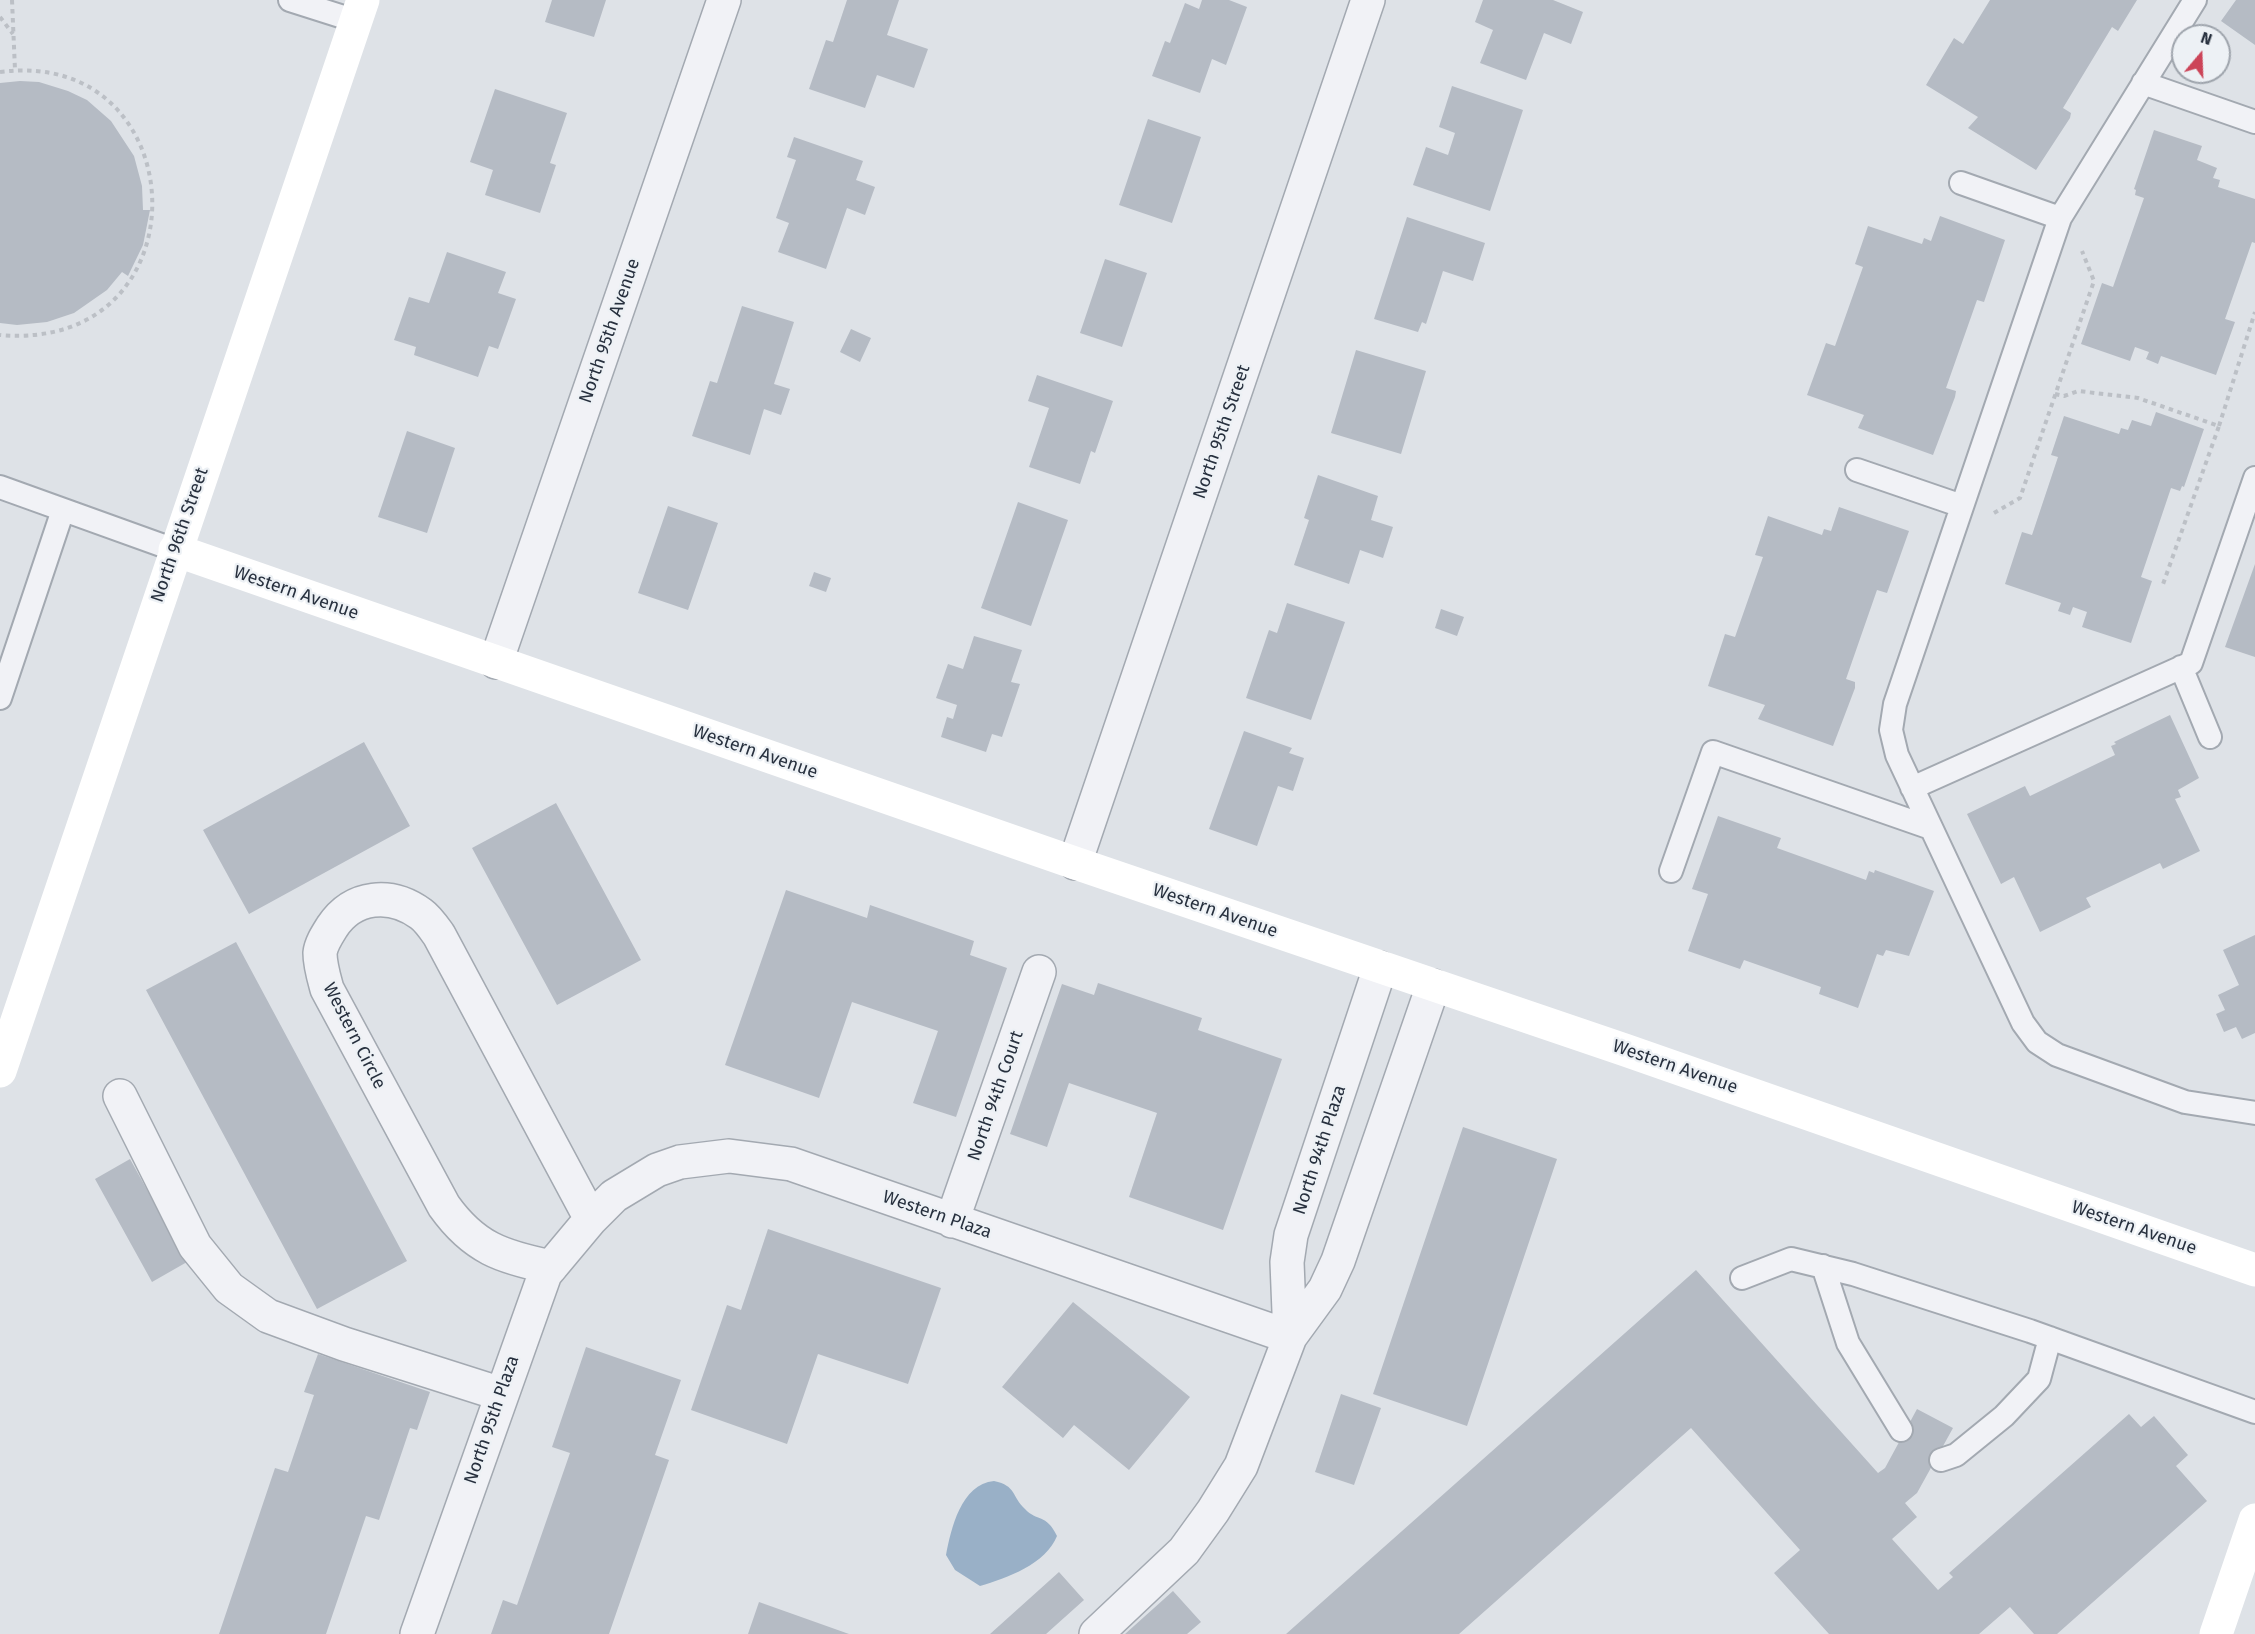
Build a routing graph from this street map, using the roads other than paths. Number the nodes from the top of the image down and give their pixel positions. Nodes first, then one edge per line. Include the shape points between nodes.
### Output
1 (290, 0) edge
2 (724, 0) edge
3 (1368, 0) edge
4 (2194, 0) edge
5 (360, 11) edge
6 (2143, 83) junction
7 (2255, 122) edge
8 (1961, 183) dead end
9 (2060, 218) junction
10 (1857, 470) dead end
11 (2255, 478) edge
12 (0, 487) edge
13 (63, 510) junction
14 (1961, 510) junction
15 (175, 550) junction
16 (496, 662) junction
17 (2181, 667) junction
18 (0, 698) edge
19 (2210, 737) dead end
20 (1912, 788) junction
21 (1931, 828) junction
22 (1075, 863) junction
23 (1671, 871) dead end
24 (1380, 968) junction
25 (1040, 972) dead end
26 (1433, 986) junction
27 (0, 1071) edge
28 (120, 1096) dead end
29 (2255, 1113) edge
30 (591, 1219) junction
31 (952, 1221) junction
32 (1823, 1266) junction
33 (551, 1267) junction
34 (2255, 1270) edge
35 (1742, 1278) dead end
36 (1290, 1337) junction
37 (2050, 1338) junction
38 (501, 1394) junction
39 (2255, 1412) edge
40 (1901, 1430) dead end
41 (1941, 1460) dead end
42 (2255, 1520) edge
43 (417, 1634) edge
44 (1096, 1634) edge
45 (2216, 1634) edge

1 - 5 lane
2 - 16 street, North 95th Avenue
3 - 22 street, North 95th Street
4 - 6 lane
5 - 15 street, North 96th Street
6 - 7 lane
6 - 9 lane
8 - 9 lane
9 - 14 lane
10 - 14 lane
11 - 17 lane via 2191,663
12 - 13 lane
13 - 15 lane
13 - 18 lane
14 - 20 lane via 1895,704 1891,730
15 - 16 street, Western Avenue
15 - 27 street, North 96th Street
16 - 22 street, Western Avenue
17 - 19 lane
17 - 20 lane
20 - 21 lane
21 - 23 lane via 1713,752
21 - 29 lane via 2023,1023 2037,1042 2057,1055 2185,1102
22 - 24 street, Western Avenue
24 - 26 street, Western Avenue
24 - 36 street, North 94th Plaza via 1291,1235 1287,1263
25 - 31 street, North 94th Court
26 - 34 street, Western Avenue
26 - 36 street, North 94th Plaza via 1338,1262 1325,1289
28 - 38 street via 195,1246 229,1288 268,1316
30 - 31 street, Western Plaza via 623,1189 657,1170 680,1162 729,1156 791,1164
30 - 33 street, North 95th Plaza
30 - 33 street, Western Circle via 439,935 423,915 405,904 383,898 364,901 341,915 320,951 327,989 444,1206 475,1241 493,1251
31 - 36 street, Western Plaza
32 - 35 lane via 1791,1259
32 - 37 lane
32 - 40 lane via 1848,1343
33 - 38 street, North 95th Plaza via 534,1301
36 - 44 street, North 94th Plaza via 1241,1466 1213,1511 1184,1551
37 - 39 lane
37 - 41 lane via 2039,1379 2004,1416 1956,1455
38 - 43 street, North 95th Plaza
42 - 45 street

